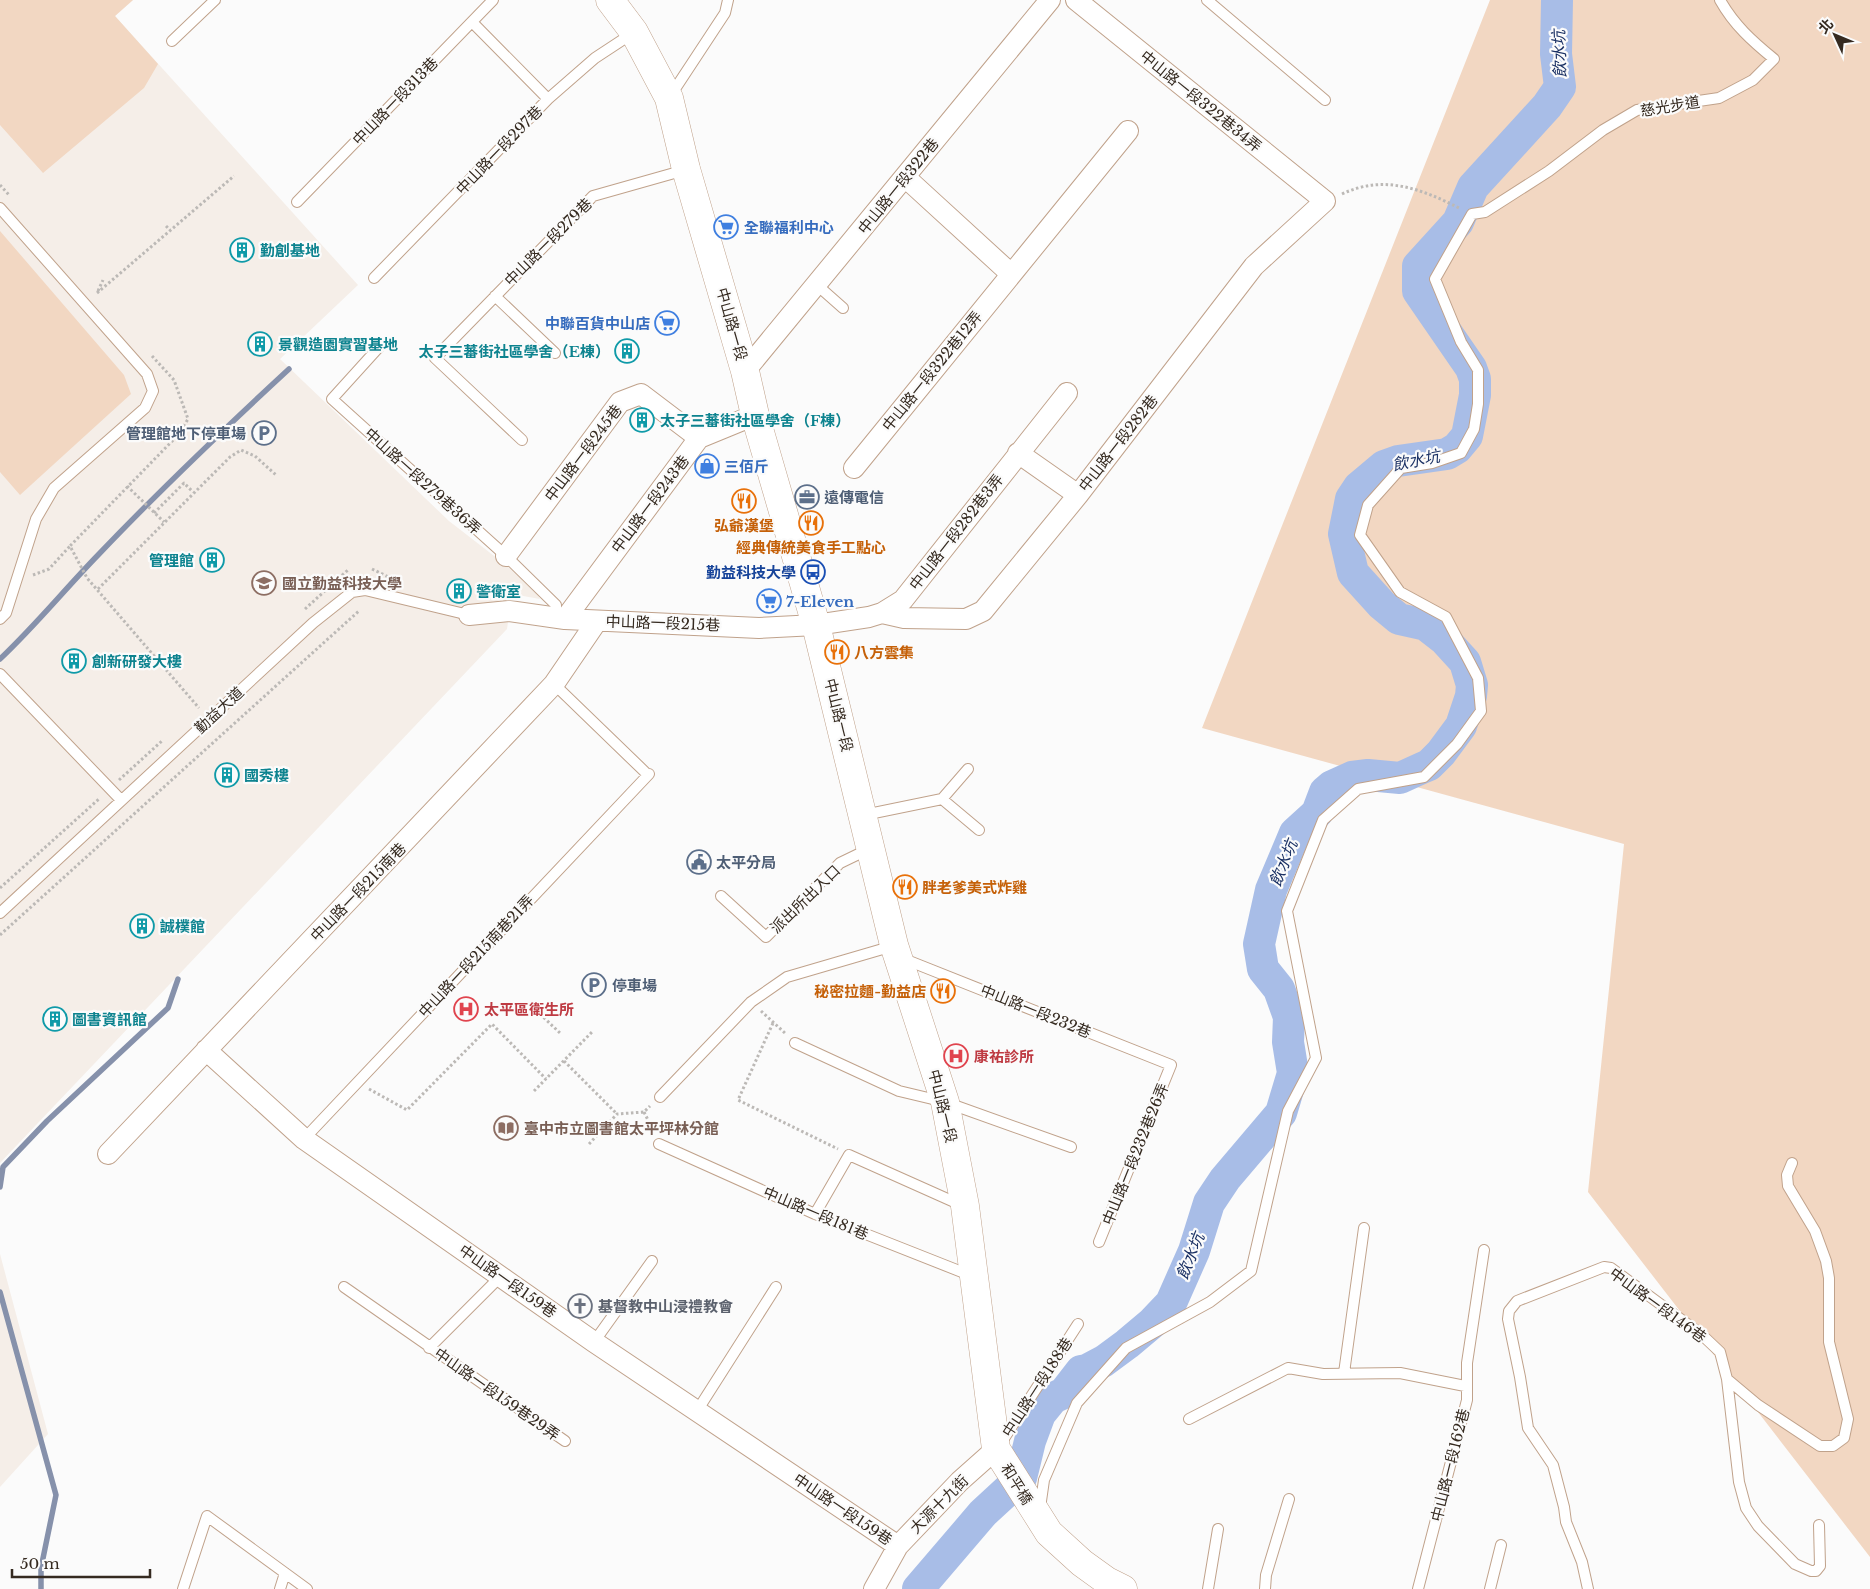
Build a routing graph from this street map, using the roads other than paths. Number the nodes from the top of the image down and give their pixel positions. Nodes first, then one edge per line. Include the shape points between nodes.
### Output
1 (215, 0) edge
2 (493, 0) edge
3 (610, 0) edge
4 (728, 0) edge
5 (1050, 0) edge
6 (1076, 0) edge
7 (1207, 0) edge
8 (1720, 0) edge
9 (472, 22) junction
10 (634, 32) junction
11 (172, 41) dead end
12 (669, 98) junction
13 (548, 99) junction
14 (1325, 100) dead end
15 (1128, 131) dead end
16 (686, 169) junction
17 (905, 177) junction
18 (1325, 201) joint
19 (297, 202) dead end
20 (0, 208) edge
21 (1011, 274) junction
22 (374, 278) dead end
23 (817, 285) junction
24 (494, 296) junction
25 (843, 308) dead end
26 (380, 346) dead end
27 (555, 353) dead end
28 (746, 371) junction
29 (1067, 393) dead end
30 (755, 415) junction
31 (699, 438) junction
32 (522, 440) dead end
33 (1018, 453) junction
34 (854, 468) dead end
35 (1078, 495) junction
36 (506, 556) junction
37 (882, 613) junction
38 (469, 615) joint
39 (561, 619) junction
40 (0, 620) edge
41 (597, 621) junction
42 (816, 625) junction
43 (0, 675) edge
44 (554, 684) junction
45 (968, 769) dead end
46 (942, 799) junction
47 (121, 800) junction
48 (864, 815) junction
49 (979, 830) dead end
50 (872, 848) junction
51 (721, 896) dead end
52 (0, 912) edge
53 (897, 952) junction
54 (795, 1043) road end
55 (206, 1050) junction
56 (1171, 1065) joint
57 (660, 1097) road end
58 (945, 1102) junction
59 (304, 1139) junction
60 (659, 1144) road end
61 (1071, 1147) dead end
62 (108, 1154) dead end
63 (1792, 1163) dead end
64 (965, 1206) junction
65 (815, 1214) junction
66 (1364, 1228) dead end
67 (1099, 1242) dead end
68 (1484, 1250) dead end
69 (652, 1261) dead end
70 (501, 1276) junction
71 (975, 1277) junction
72 (344, 1287) dead end
73 (776, 1287) dead end
74 (1078, 1324) dead end
75 (594, 1342) junction
76 (429, 1348) junction
77 (1344, 1373) junction
78 (1727, 1379) junction
79 (1465, 1386) junction
80 (698, 1411) junction
81 (1190, 1419) dead end
82 (565, 1441) dead end
83 (996, 1450) junction
84 (1289, 1499) dead end
85 (1038, 1517) junction
86 (1819, 1525) dead end
87 (1218, 1529) dead end
88 (1501, 1545) dead end
89 (898, 1546) junction
90 (285, 1572) junction
91 (1111, 1586) edge
92 (183, 1589) edge
93 (280, 1589) edge
94 (308, 1589) edge
95 (874, 1589) edge
96 (1208, 1589) edge
97 (1265, 1589) edge
98 (1418, 1589) edge
99 (1490, 1589) edge
100 (1588, 1589) edge

1 - 11 lane
2 - 9 lane, 中山路一段313巷
3 - 10 main road, 中山路一段
4 - 12 lane via 725,13
5 - 17 street, 中山路一段322巷
6 - 18 street, 中山路一段322巷34弄
7 - 14 lane
8 - 85 lane, 慈光步道 via 1748,39 1774,59 1752,80 1719,98 1637,110 1485,212 1472,214 1434,279 1461,342 1478,370 1474,429 1461,453 1432,463 1401,468 1368,505 1360,535 1400,592 1446,617 1478,678 1481,711 1457,744 1424,777 1358,789 1323,820 1286,911 1316,1058 1288,1111 1251,1272 1210,1302 1126,1348 1077,1403 1044,1480
9 - 13 lane
9 - 19 lane, 中山路一段313巷
10 - 12 main road, 中山路一段
10 - 13 lane, 中山路一段297巷 via 595,58
12 - 16 main road, 中山路一段
13 - 22 lane, 中山路一段297巷
15 - 21 street, 中山路一段322巷12弄
16 - 24 lane, 中山路一段279巷 via 593,196
16 - 28 main road, 中山路一段
17 - 21 street
17 - 23 street, 中山路一段322巷
18 - 35 street, 中山路一段282巷 via 1254,266
20 - 40 lane via 147,374 153,391 145,408 54,488 36,519 6,614
21 - 34 street, 中山路一段322巷12弄
23 - 25 lane
23 - 28 street, 中山路一段322巷
24 - 27 lane
24 - 32 lane, 中山路一段279巷 via 436,358
26 - 36 lane, 中山路一段279巷36弄 via 332,399
28 - 30 main road, 中山路一段
29 - 33 street, 中山路一段282巷3弄
30 - 31 street
30 - 42 main road, 中山路一段
31 - 36 street, 中山路一段245巷 via 641,394 620,402
31 - 39 street, 中山路一段243巷
33 - 35 street
33 - 37 street, 中山路一段282巷3弄 via 903,600
35 - 37 street, 中山路一段282巷 via 984,611 966,619 904,618
36 - 39 lane, 中山路一段279巷36弄 via 556,606
37 - 42 street, 中山路一段282巷3弄
38 - 39 street, 中山路一段215巷 via 510,611
38 - 47 lane, 勤益大道 via 365,590 352,592 313,622
39 - 41 street, 中山路一段215巷
41 - 42 street, 中山路一段215巷 via 759,628
41 - 44 street, 中山路一段215南巷
42 - 48 main road, 中山路一段
43 - 47 lane
44 - 55 street, 中山路一段215南巷
44 - 59 lane, 中山路一段215南巷21弄 via 647,773
45 - 46 lane
46 - 48 lane
46 - 49 lane
47 - 52 lane, 勤益大道
48 - 50 main road, 中山路一段
50 - 51 lane, 派出所出入口 via 840,863 766,937
50 - 53 main road, 中山路一段
53 - 56 lane, 中山路一段232巷
53 - 57 lane via 787,977 751,1002
53 - 58 main road, 中山路一段
54 - 58 lane via 899,1091
55 - 59 street, 中山路一段159巷
55 - 62 street, 中山路一段215南巷
56 - 67 lane, 中山路一段232巷26弄
58 - 61 lane
58 - 64 main road, 中山路一段
59 - 70 street, 中山路一段159巷
60 - 65 lane, 中山路一段181巷
63 - 78 lane via 1787,1175 1788,1186 1815,1231 1826,1261 1829,1342 1848,1419 1844,1438 1833,1446 1820,1446 1758,1405
64 - 65 lane via 850,1155
64 - 71 main road, 中山路一段
65 - 71 lane, 中山路一段181巷
66 - 77 lane
68 - 79 lane, 中山路一段162巷
69 - 75 lane
70 - 75 street, 中山路一段159巷
70 - 76 lane, 中山路一段159巷29弄
71 - 83 main road, 中山路一段
72 - 76 lane, 中山路一段159巷29弄
73 - 80 lane
74 - 83 lane, 中山路一段188巷
75 - 80 street, 中山路一段159巷
76 - 82 lane, 中山路一段159巷29弄
77 - 79 lane via 1400,1373
77 - 81 lane via 1322,1374 1288,1368
78 - 86 lane, 中山路一段146巷 via 1739,1482 1746,1508 1758,1526 1795,1564 1810,1571 1816,1571 1820,1566
78 - 100 lane, 中山路一段146巷 via 1720,1352 1611,1268 1604,1267 1517,1301 1510,1311 1508,1318 1528,1428 1553,1465 1566,1522 1582,1562
79 - 98 lane, 中山路一段162巷 via 1467,1400 1461,1426
80 - 89 street, 中山路一段159巷
83 - 85 main road, 和平橋
83 - 89 street, 大源十九街 via 960,1481
84 - 97 lane
85 - 91 main road via 1049,1533
87 - 96 lane
88 - 99 lane
89 - 95 street, 大源十九街
90 - 92 lane via 207,1516
90 - 93 lane
90 - 94 lane

